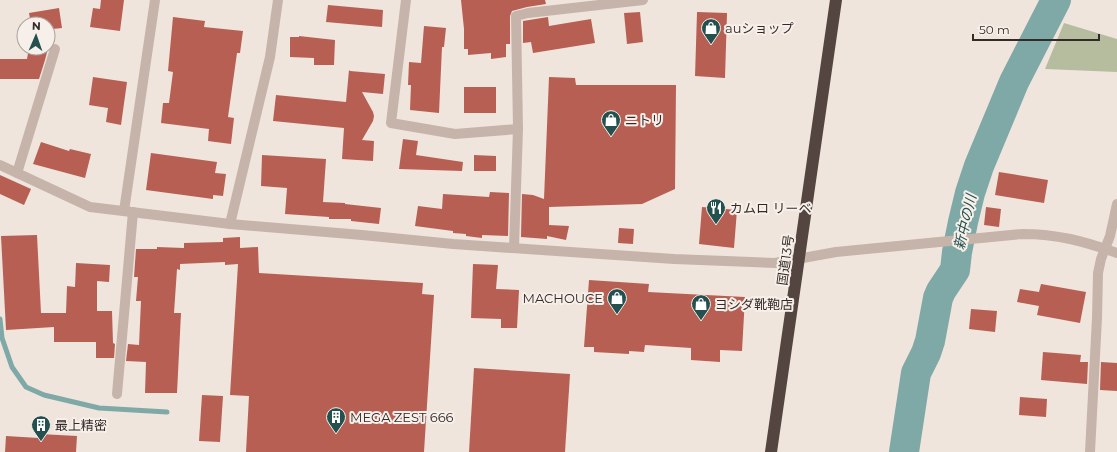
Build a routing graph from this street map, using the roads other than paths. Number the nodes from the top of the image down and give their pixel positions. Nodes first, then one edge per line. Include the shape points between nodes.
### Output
1 (155, 0) edge
2 (278, 0) edge
3 (406, 0) edge
4 (643, 0) edge
5 (836, 0) edge
6 (53, 56) edge
7 (518, 129) junction
8 (0, 165) edge
9 (17, 173) junction
10 (1117, 204) edge
11 (128, 212) junction
12 (230, 224) junction
13 (514, 247) junction
14 (1104, 249) junction
15 (1117, 253) edge
16 (799, 259) junction
17 (117, 394) dead end
18 (771, 452) edge
19 (1090, 452) edge

1 - 11 street
2 - 12 street via 270,57
3 - 7 street via 391,123 455,134
4 - 7 street via 516,16
5 - 16 highway, 国道13号
6 - 9 street
7 - 13 street
8 - 9 street
9 - 11 street via 90,207
10 - 14 street via 1110,236
11 - 12 street
11 - 17 street
12 - 13 street
13 - 16 street via 731,262 774,263
14 - 15 street
14 - 16 street via 1066,237 1022,234 836,252
14 - 19 street via 1098,272
16 - 18 highway, 国道13号

